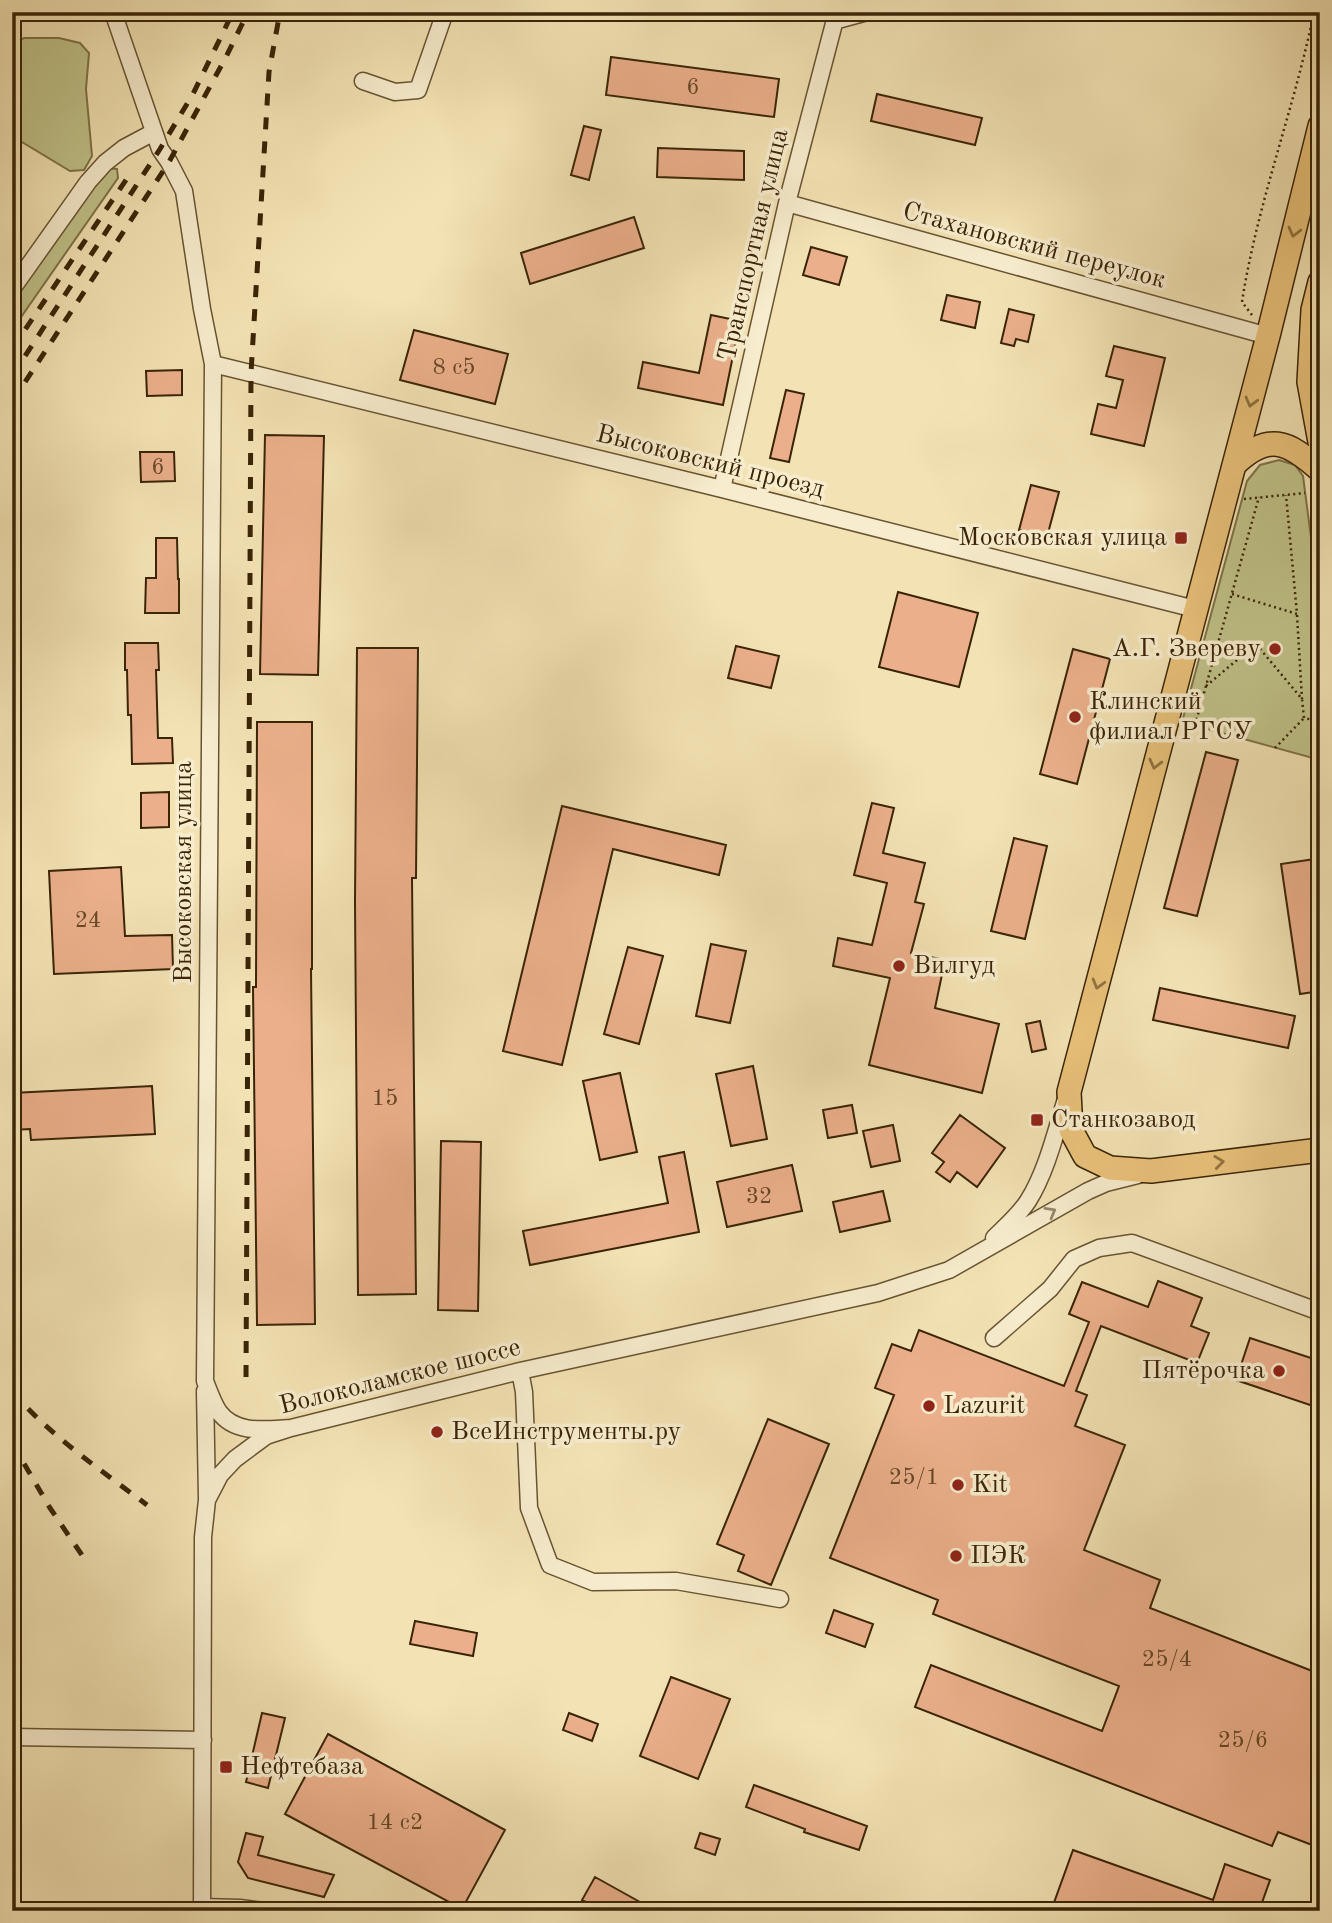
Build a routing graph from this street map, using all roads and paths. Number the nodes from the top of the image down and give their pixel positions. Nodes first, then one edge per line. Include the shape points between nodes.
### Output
1 (113, 12) edge
2 (445, 12) edge
3 (867, 12) edge
4 (1314, 12) edge
5 (836, 17) edge
6 (363, 80) dead end
7 (154, 132) junction
8 (1318, 134) edge
9 (787, 203) junction
10 (1320, 282) edge
11 (12, 289) edge
12 (1262, 328) junction
13 (213, 364) junction
14 (1320, 442) edge
15 (1234, 465) junction
16 (1320, 470) edge
17 (722, 489) junction
18 (1306, 493) dead end
19 (1286, 495) junction
20 (1259, 497) junction
21 (1241, 499) dead end
22 (1232, 594) junction
23 (1195, 610) junction
24 (1297, 614) junction
25 (1206, 686) junction
26 (1302, 699) junction
27 (1304, 718) junction
28 (1319, 721) edge
29 (1195, 725) dead end
30 (1320, 736) edge
31 (1275, 748) dead end
32 (1069, 1091) junction
33 (1320, 1150) edge
34 (1151, 1171) junction
35 (949, 1270) junction
36 (1320, 1312) edge
37 (994, 1338) dead end
38 (520, 1371) junction
39 (205, 1381) junction
40 (291, 1428) junction
41 (208, 1500) junction
42 (780, 1599) dead end
43 (12, 1737) edge
44 (203, 1740) junction
45 (202, 1909) edge
46 (263, 1911) edge

1 - 7 street, Высоковская улица
2 - 6 street via 418,90 396,92
3 - 5 street
4 - 12 path via 1247,266 1242,302
5 - 9 street, Транспортная улица
7 - 11 street via 105,163
7 - 13 street, Высоковская улица via 184,191
8 -> 12 highway
9 - 12 street, Стахановский переулок
9 - 17 street, Транспортная улица
10 - 14 highway via 1313,310 1309,382
12 -> 15 highway
13 - 17 street, Высоковский проезд
13 - 39 street, Высоковская улица
15 - 16 highway via 1246,453 1274,443 1305,456
15 - 23 highway
17 - 23 street, Высоковский проезд
18 - 19 path
19 - 20 path
19 - 24 path
20 - 21 path
20 - 22 path
22 - 24 path
22 - 25 path
23 -> 32 highway
24 - 26 path
25 - 26 path via 1256,644
25 - 29 path
26 - 27 path
27 - 28 path
27 - 31 path
28 - 30 path
32 - 34 highway via 1071,1130 1085,1156 1110,1168
32 - 35 street, Волоколамское шоссе via 1027,1203 992,1239
34 -> 33 highway
35 -> 34 street, Волоколамское шоссе via 1088,1191
35 - 38 street, Волоколамское шоссе via 878,1293
36 - 37 street via 1132,1244 1099,1248 1074,1259 1050,1289
38 - 40 street, Волоколамское шоссе
38 - 42 street via 529,1508 550,1565 593,1582 676,1581
39 - 40 street, Высоковская улица via 219,1412 231,1423 252,1430
39 - 41 street, Высоковская улица
40 - 41 street, Волоколамское шоссе via 266,1436 235,1459 219,1475
41 - 44 street, Волоколамское шоссе via 203,1537
43 - 44 street
44 - 45 street, Волоколамское шоссе
45 - 46 street

